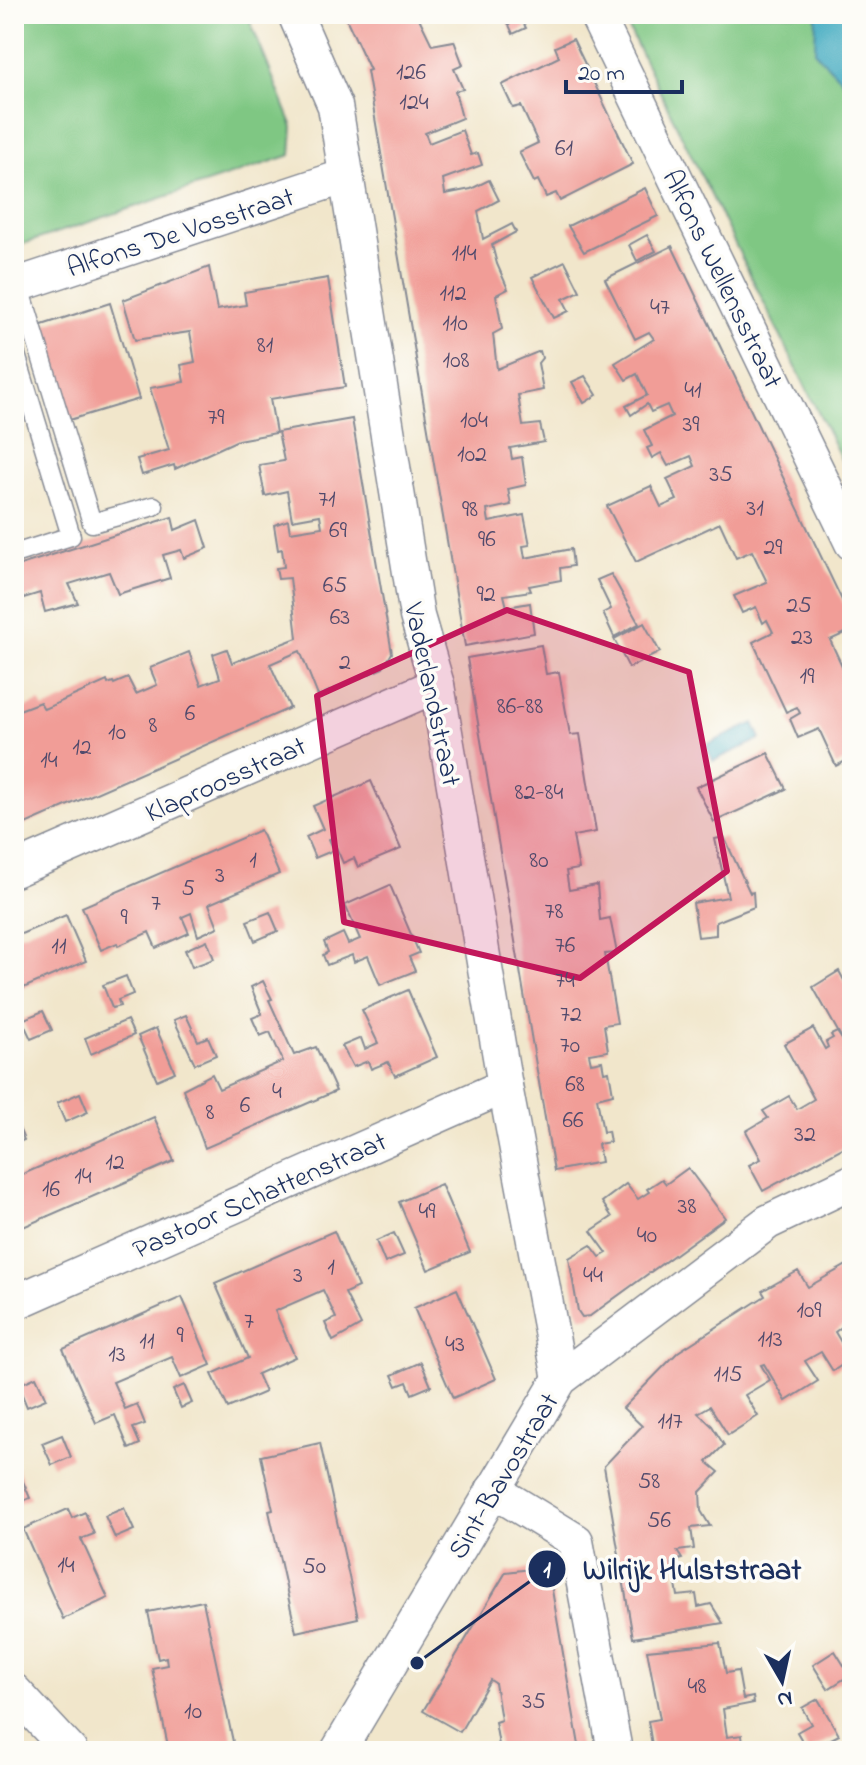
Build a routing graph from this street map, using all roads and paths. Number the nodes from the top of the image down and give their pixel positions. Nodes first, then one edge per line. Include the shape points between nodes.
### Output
1 (295, 14) edge
2 (596, 14) edge
3 (346, 176) junction
4 (17, 285) edge
5 (14, 348) edge
6 (154, 506) dead end
7 (852, 543) edge
8 (14, 554) edge
9 (437, 685) junction
10 (14, 870) edge
11 (505, 1086) junction
12 (852, 1182) edge
13 (14, 1303) edge
14 (560, 1379) junction
15 (493, 1490) junction
16 (14, 1691) edge
17 (70, 1751) edge
18 (338, 1751) edge
19 (615, 1751) edge

1 - 3 street, Vaderlandstraat via 335,106
2 - 7 street, Alfons Wellensstraat
3 - 4 street, Alfons De Vosstraat
3 - 9 street, Vaderlandstraat via 417,616
4 - 6 lane via 92,523
5 - 8 lane via 71,536
9 - 10 street, Klaproosstraat
9 - 11 street, Vaderlandstraat
11 - 13 street, Pastoor Schattenstraat
11 - 14 street, Vaderlandstraat
12 - 14 street, Sint-Bavostraat via 768,1222
14 - 15 street, Sint-Bavostraat
15 - 18 street, Sint-Bavostraat
15 - 19 street via 576,1541
16 - 17 street

